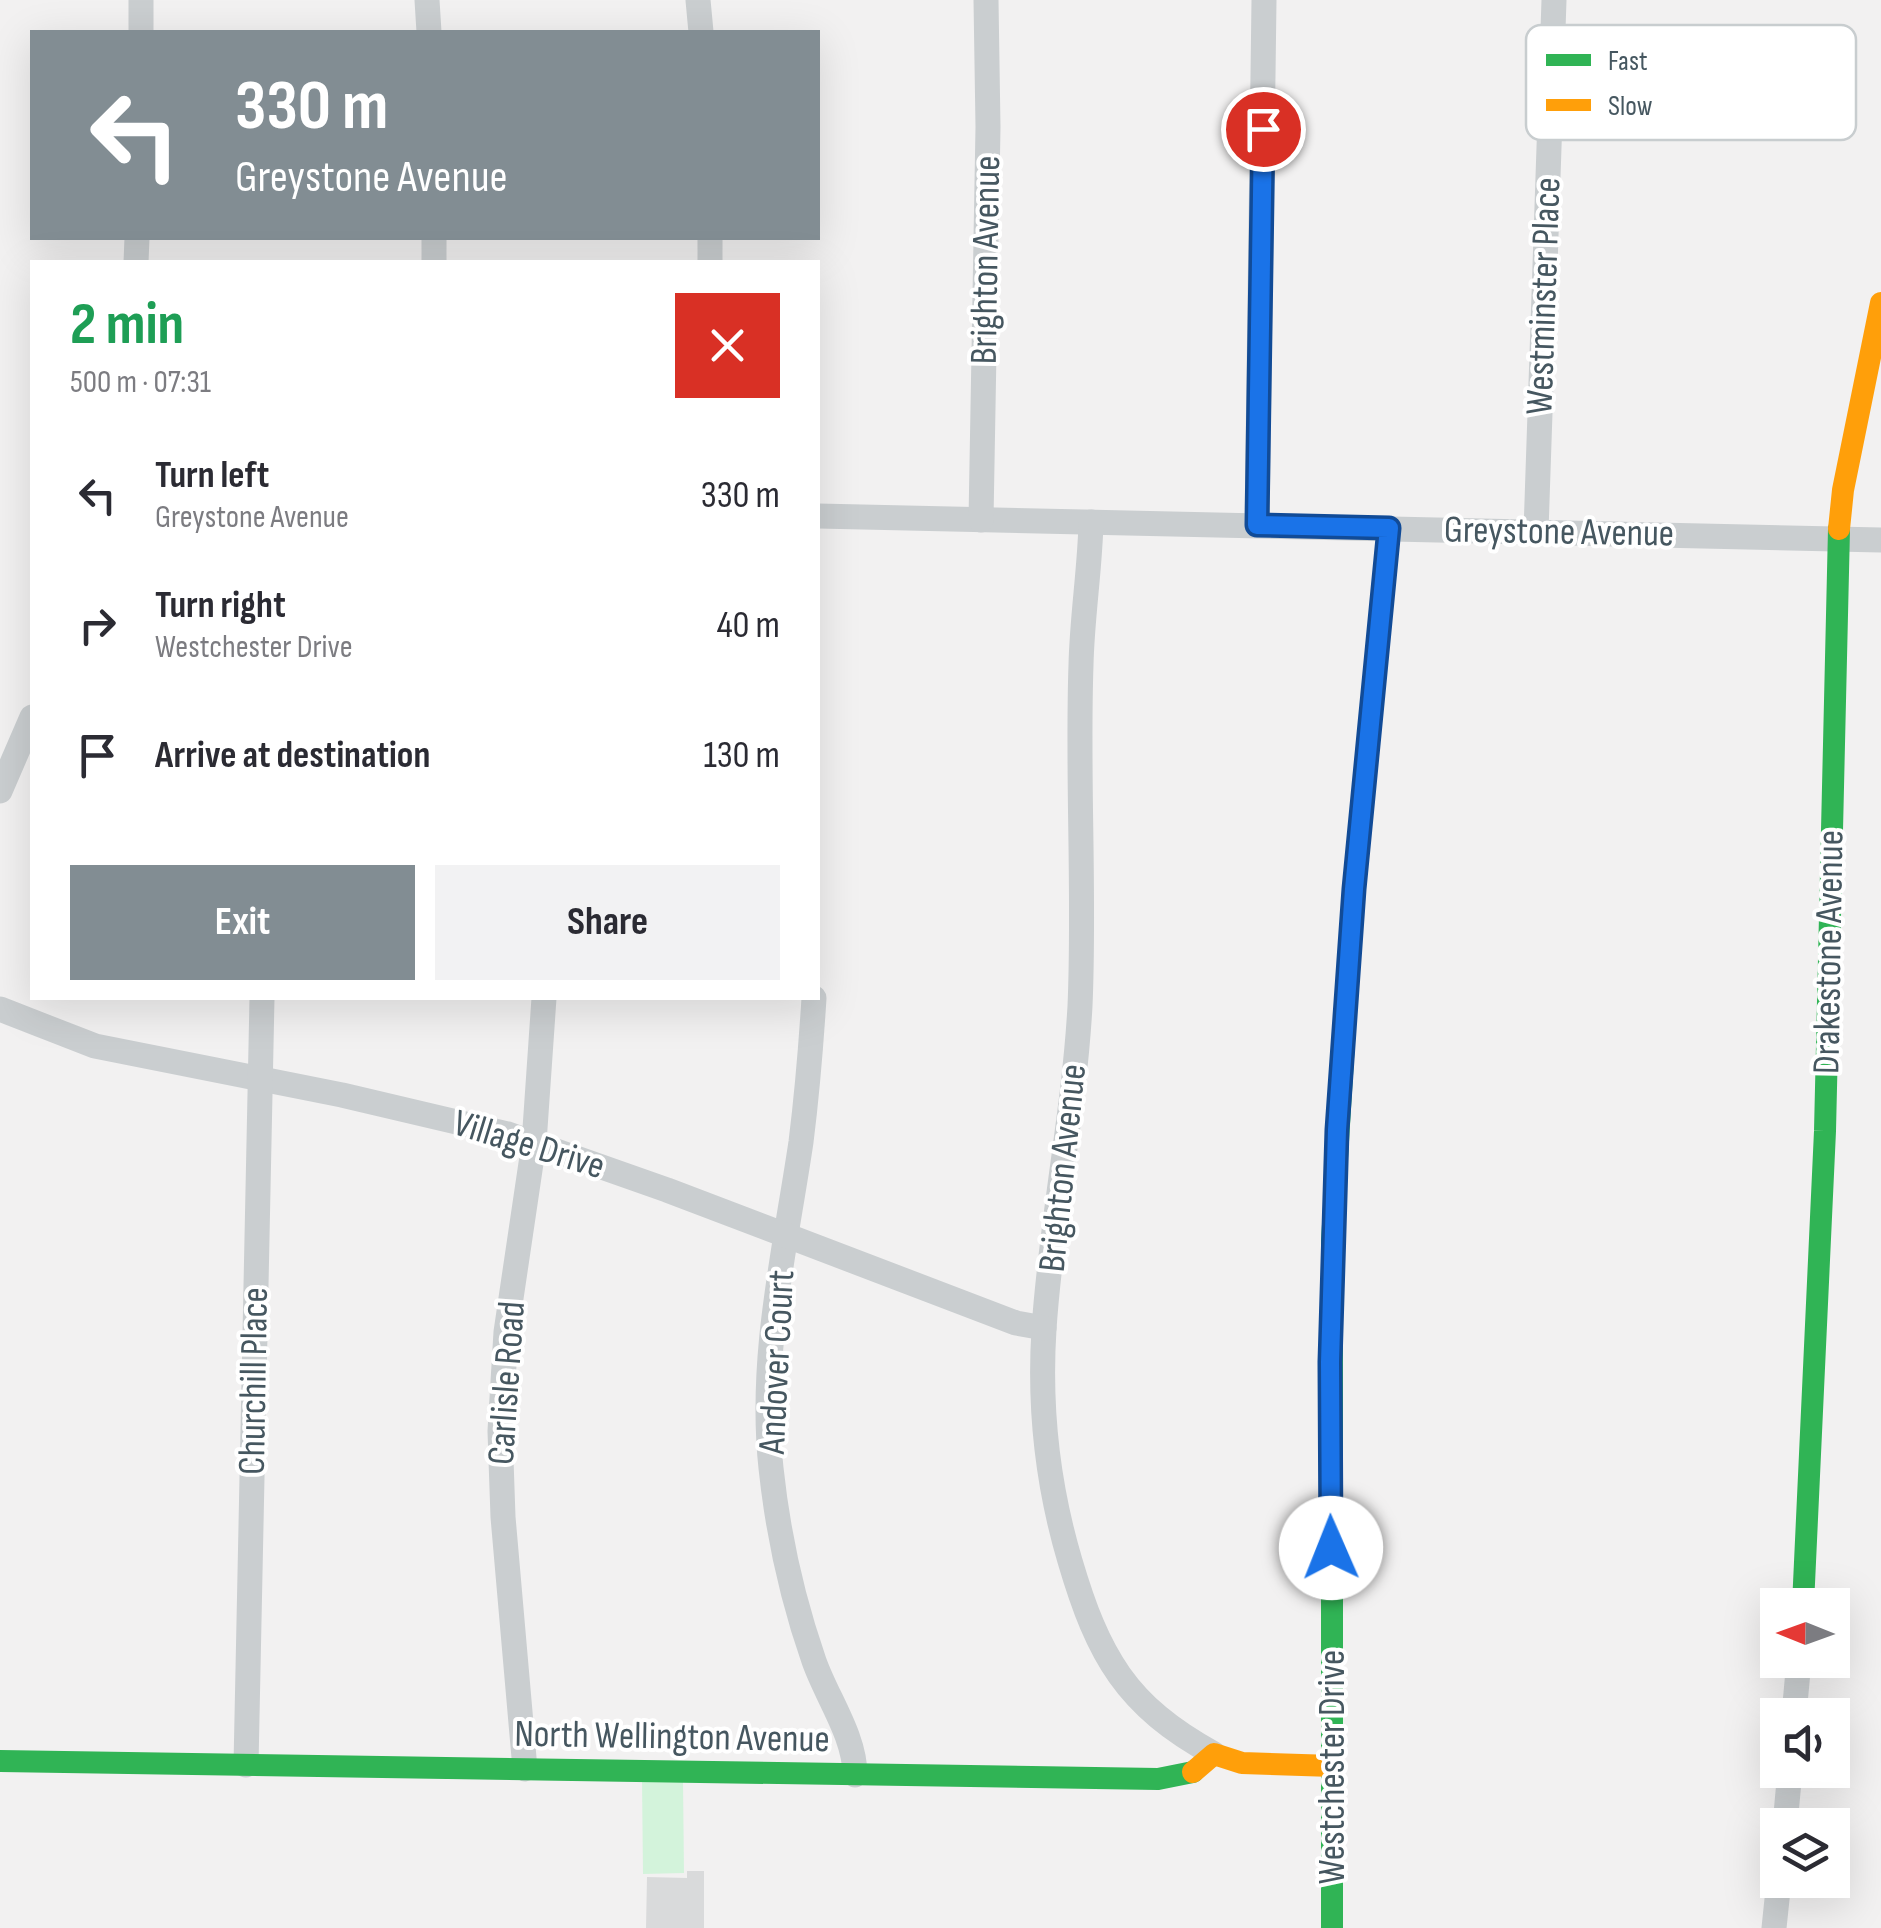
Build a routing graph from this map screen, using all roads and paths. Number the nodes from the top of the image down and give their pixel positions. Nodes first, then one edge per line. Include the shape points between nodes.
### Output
1 (141, 0) edge
2 (427, 0) edge
3 (698, 0) edge
4 (986, 0) edge
5 (1264, 0) edge
6 (1554, 0) edge
7 (1553, 25) edge
8 (140, 30) edge
9 (429, 30) edge
10 (701, 30) edge
11 (1549, 140) edge
12 (1881, 304) edge
13 (820, 516) edge
14 (982, 520) junction
15 (1091, 522) junction
16 (1257, 525) junction
17 (1389, 528) junction
18 (1536, 531) junction
19 (1838, 538) junction
20 (1881, 540) edge
21 (30, 723) edge
22 (0, 791) edge
23 (262, 1000) edge
24 (544, 1000) edge
25 (814, 1000) edge
26 (0, 1010) edge
27 (260, 1081) junction
28 (534, 1143) junction
29 (786, 1236) junction
30 (1044, 1328) junction
31 (1803, 1588) edge
32 (1214, 1754) junction
33 (0, 1761) edge
34 (246, 1765) junction
35 (1333, 1766) junction
36 (525, 1770) junction
37 (855, 1775) junction
38 (1777, 1898) edge
39 (1332, 1928) edge
40 (1774, 1928) edge

1 - 8 street
2 - 9 street
3 - 10 street
4 - 14 street, Brighton Avenue
5 - 16 street
6 - 7 street, Westminster Place
11 - 18 street, Westminster Place
12 - 19 street, Drakestone Avenue
13 - 14 street, Greystone Avenue
14 - 15 street, Greystone Avenue
15 - 16 street, Greystone Avenue
15 - 30 street, Brighton Avenue via 1081,664 1080,1007
16 - 17 street, Greystone Avenue
17 - 18 street, Greystone Avenue
17 - 35 street, Westchester Drive via 1336,1148
18 - 19 street, Greystone Avenue
19 - 20 street, Greystone Avenue
19 - 31 street, Drakestone Avenue via 1825,1116
21 - 22 street
23 - 27 street, Churchill Place
24 - 28 street, Carlisle Road
25 - 29 street, Andover Court
26 - 27 street, Village Drive via 96,1046
27 - 28 street, Village Drive
27 - 34 street, Churchill Place
28 - 29 street, Village Drive
28 - 36 street, Carlisle Road via 506,1332 500,1430
29 - 30 street, Village Drive
29 - 37 street, Andover Court via 770,1336 776,1513 798,1611
30 - 32 street, Brighton Avenue via 1048,1458 1065,1543 1092,1624 1114,1670 1147,1709
32 - 35 street via 1242,1763
32 - 37 street, North Wellington Avenue via 1200,1771 1158,1779
33 - 34 street, North Wellington Avenue
34 - 36 street, North Wellington Avenue
35 - 39 street, Westchester Drive
36 - 37 street, North Wellington Avenue
38 - 40 street

